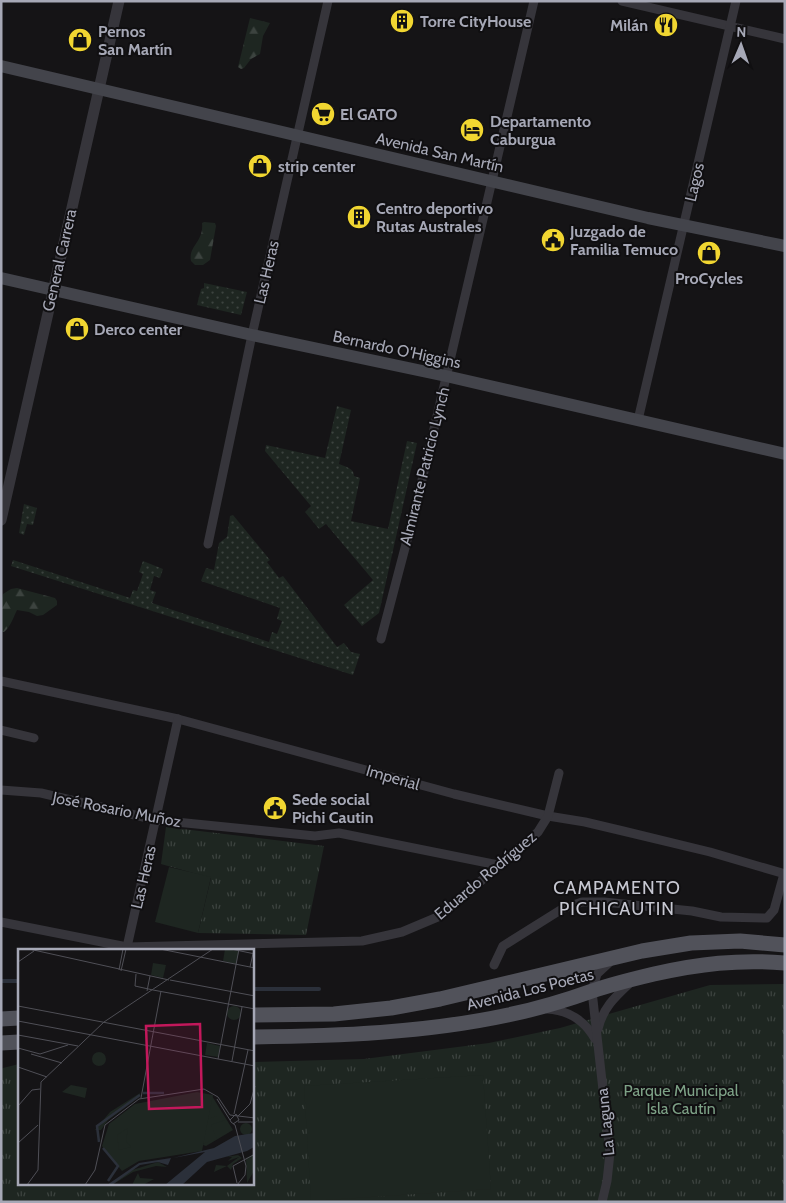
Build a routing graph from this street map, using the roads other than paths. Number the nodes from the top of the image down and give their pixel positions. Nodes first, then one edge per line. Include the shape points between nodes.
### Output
1 (119, 1) edge
2 (328, 1) edge
3 (534, 1) edge
4 (622, 1) edge
5 (736, 1) edge
6 (730, 26) junction
7 (785, 39) edge
8 (1, 66) edge
9 (98, 89) junction
10 (297, 135) junction
11 (492, 181) junction
12 (684, 225) junction
13 (785, 246) edge
14 (1, 278) edge
15 (52, 290) junction
16 (252, 335) junction
17 (446, 376) junction
18 (638, 420) junction
19 (785, 454) edge
20 (5, 482) edge
21 (1, 520) edge
22 (208, 544) dead end
23 (381, 639) dead end
24 (1, 681) edge
25 (178, 719) junction
26 (1, 730) edge
27 (34, 738) dead end
28 (559, 773) dead end
29 (1, 790) edge
30 (548, 816) junction
31 (156, 820) junction
32 (498, 865) junction
33 (784, 874) edge
34 (1, 922) edge
35 (785, 945) edge
36 (127, 947) junction
37 (618, 957) junction
38 (785, 962) edge
39 (494, 965) dead end
40 (634, 979) junction
41 (592, 991) junction
42 (534, 1009) junction
43 (254, 1015) edge
44 (18, 1018) edge
45 (1, 1019) edge
46 (254, 1037) edge
47 (597, 1041) junction
48 (18, 1042) edge
49 (1, 1043) edge
50 (602, 1202) edge

1 - 9 street, General Carrera
2 - 10 street, Las Heras
3 - 11 street, Almirante Patricio Lynch
4 - 6 street
5 - 6 street, Lagos
6 - 7 street
6 - 12 street, Lagos
8 - 9 main road, Avenida San Martín
9 - 10 main road, Avenida San Martín
9 - 15 street, General Carrera
10 - 11 main road, Avenida San Martín
10 - 16 street, Las Heras
11 - 12 main road, Avenida San Martín
11 - 17 street, Almirante Patricio Lynch
12 - 13 main road, Avenida San Martín
12 - 18 street, Lagos
14 - 15 main road, Bernardo O'Higgins
15 - 16 main road, Bernardo O'Higgins
15 - 20 street, General Carrera
16 - 17 main road, Bernardo O'Higgins
16 - 22 street, Las Heras
17 - 18 main road, Bernardo O'Higgins
17 - 23 street, Almirante Patricio Lynch
18 - 19 main road, Bernardo O'Higgins
20 - 21 street, General Carrera
24 - 25 street, Imperial
25 - 30 street, Imperial via 454,794
25 - 31 street, Las Heras
26 - 27 street
28 - 30 street
29 - 31 street, José Rosario Muñoz via 41,793
30 - 32 street, Eduardo Rodríguez via 538,832
30 - 33 street, Imperial via 701,850
31 - 32 street, José Rosario Muñoz via 315,836 339,833
31 - 36 street, Las Heras
32 - 36 street, Eduardo Rodríguez via 440,916 382,938
33 - 39 street via 774,910 767,918 721,917 692,910 582,902 562,909 503,946
34 - 36 street, Eduardo Rodríguez
35 - 37 main road, Avenida Los Poetas via 699,942
37 - 41 street via 601,969
37 - 43 main road, Avenida Los Poetas via 391,1008 334,1014
38 - 40 main road, Avenida Los Poetas via 727,961
40 - 41 main road, Avenida Los Poetas
40 - 47 street via 606,1008 599,1024
41 - 42 main road, Avenida Los Poetas
41 - 47 street, La Laguna
42 - 46 main road, Avenida Los Poetas via 430,1029
42 - 47 street via 568,1013 588,1028
44 - 45 main road
47 - 50 street, La Laguna via 610,1153 608,1181
48 - 49 main road

